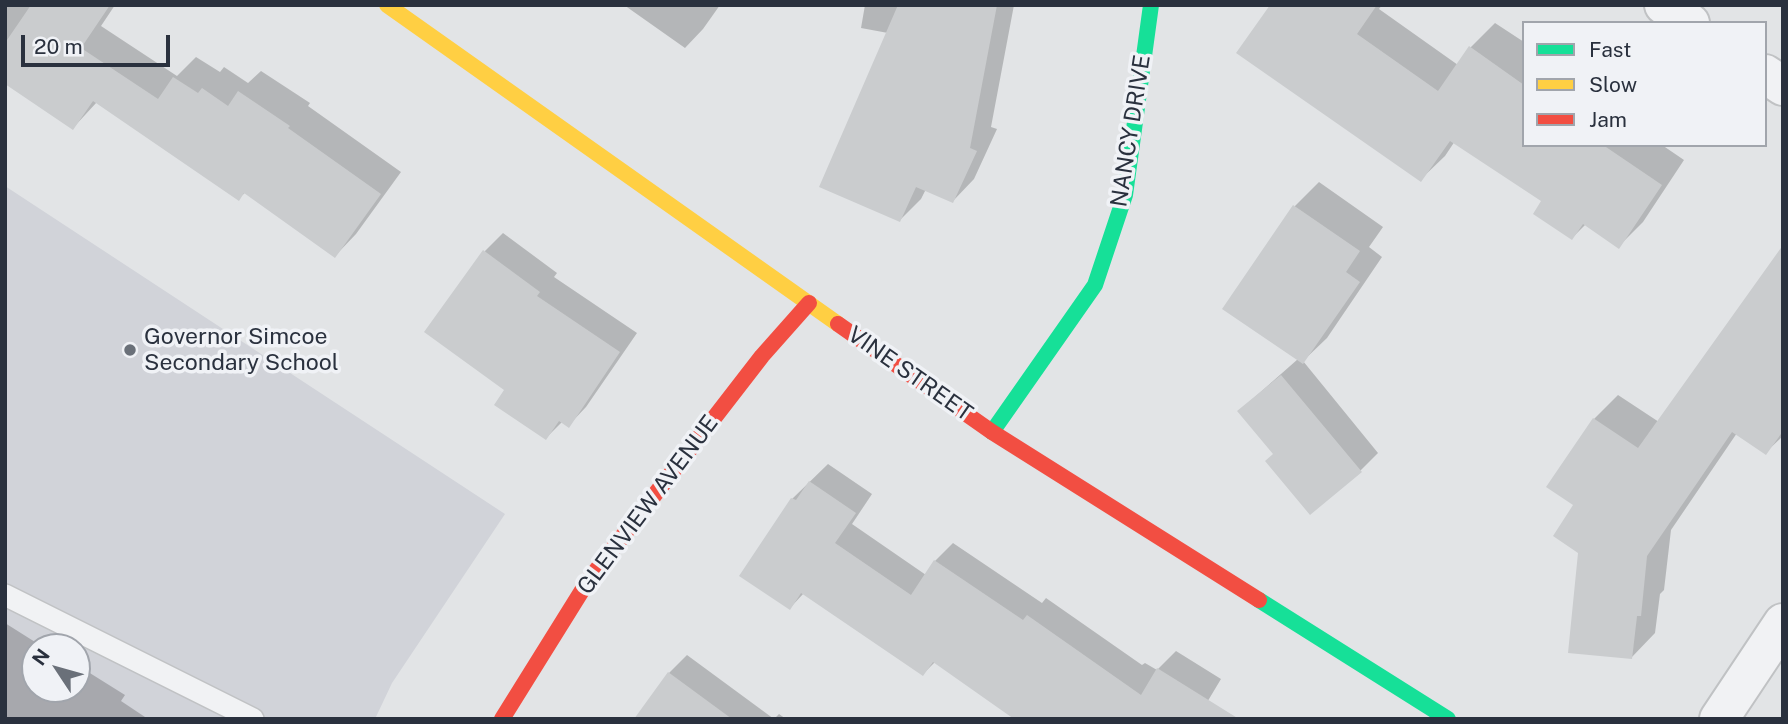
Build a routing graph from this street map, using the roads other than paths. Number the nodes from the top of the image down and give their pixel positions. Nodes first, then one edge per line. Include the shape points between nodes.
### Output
1 (387, 5) edge
2 (1150, 5) edge
3 (1664, 5) edge
4 (1687, 21) edge
5 (1767, 75) edge
6 (1783, 86) edge
7 (809, 303) junction
8 (992, 432) junction
9 (5, 595) edge
10 (1783, 623) edge
11 (253, 719) edge
12 (502, 719) edge
13 (1448, 719) edge
14 (1719, 719) edge

1 - 7 street, VINE STREET
2 - 8 street, NANCY DRIVE via 1125,195 1095,285
3 - 4 street
5 - 6 street
7 - 8 street, VINE STREET
7 - 12 street, GLENVIEW AVENUE via 762,356 588,582
8 - 13 street, VINE STREET
9 - 11 lane
10 - 14 street

